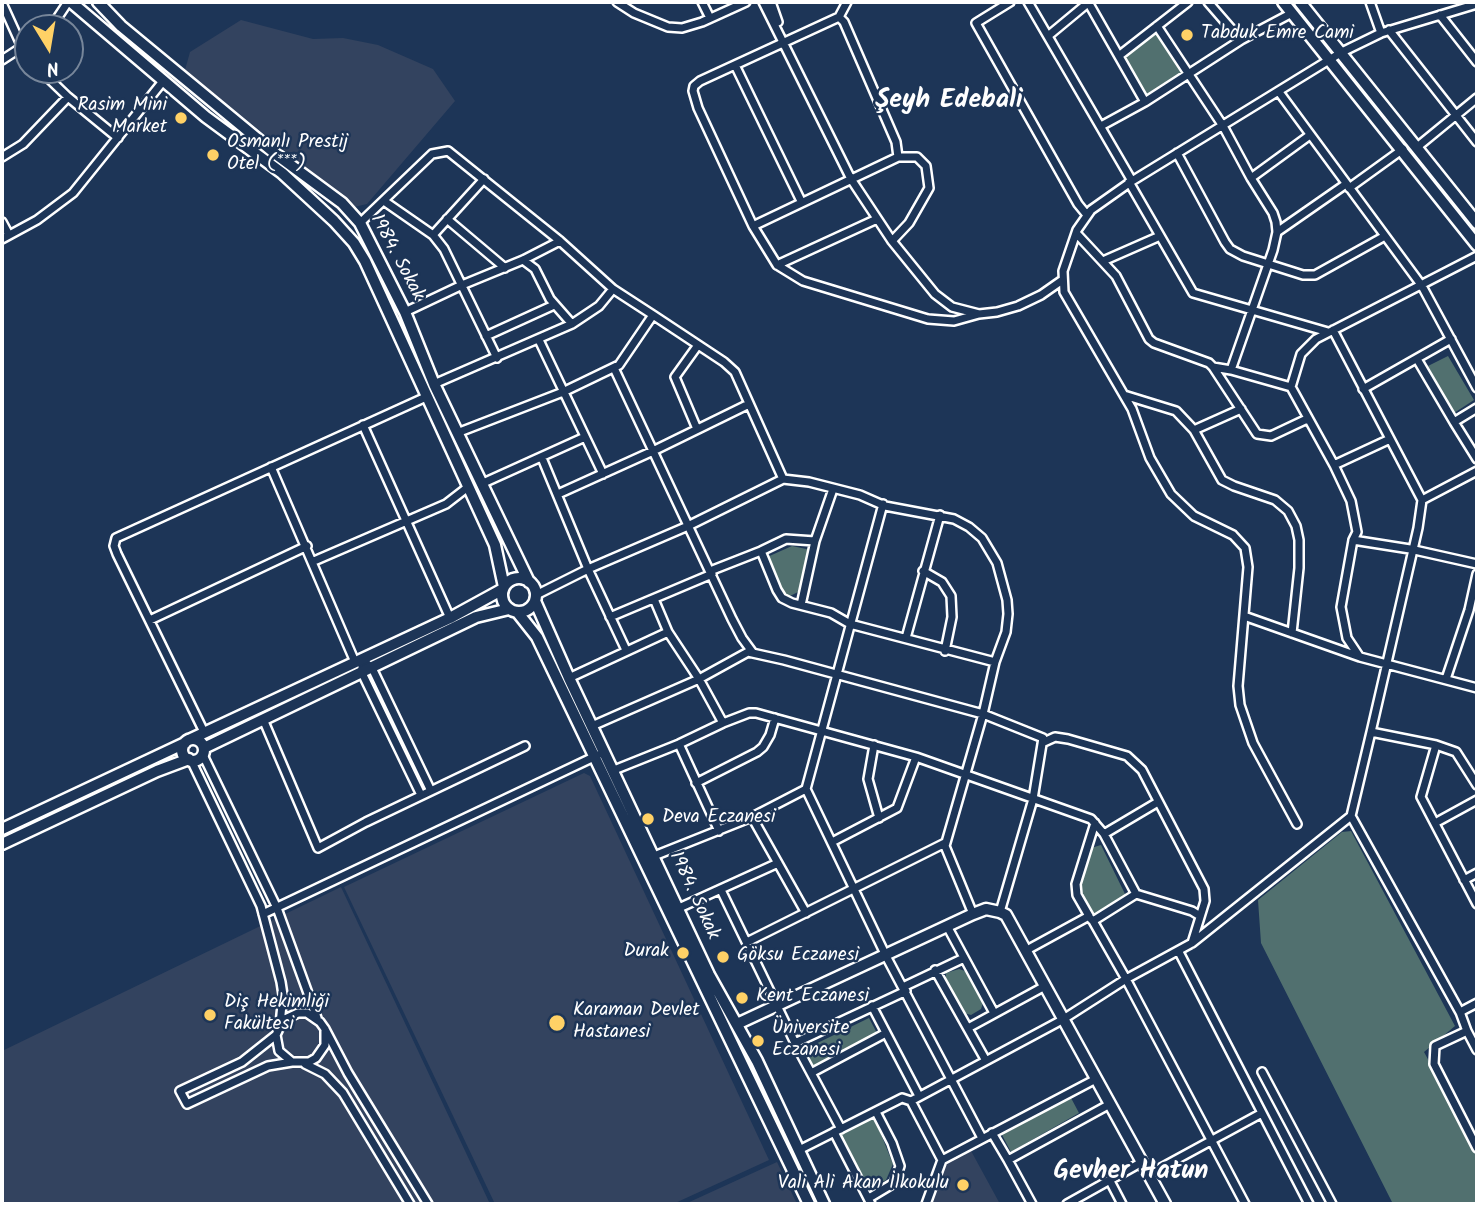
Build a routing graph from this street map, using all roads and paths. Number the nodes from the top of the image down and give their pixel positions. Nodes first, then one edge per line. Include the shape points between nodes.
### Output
1 (69, 2) edge
2 (98, 2) edge
3 (617, 2) edge
4 (702, 2) edge
5 (746, 2) edge
6 (763, 2) edge
7 (771, 2) edge
8 (847, 2) edge
9 (1010, 2) edge
10 (1028, 2) edge
11 (1088, 2) edge
12 (1188, 2) edge
13 (1208, 2) edge
14 (1283, 2) edge
15 (1300, 2) edge
16 (1370, 2) edge
17 (2, 3) edge
18 (1477, 4) edge
19 (1292, 13) junction
20 (1440, 15) junction
21 (839, 17) junction
22 (710, 18) junction
23 (1157, 26) junction
24 (14, 28) edge
25 (1389, 30) junction
26 (1381, 33) junction
27 (1048, 36) junction
28 (1241, 40) junction
29 (785, 42) junction
30 (1342, 52) junction
31 (1120, 55) junction
32 (1476, 60) edge
33 (1330, 61) junction
34 (735, 65) junction
35 (1189, 74) junction
36 (164, 80) junction
37 (55, 84) edge
38 (1279, 92) junction
39 (68, 97) junction
40 (1477, 98) edge
41 (1145, 102) junction
42 (1456, 115) junction
43 (1101, 126) junction
44 (1223, 126) junction
45 (1311, 135) junction
46 (118, 138) junction
47 (1477, 142) edge
48 (1416, 148) junction
49 (1403, 149) junction
50 (1177, 153) junction
51 (2, 157) edge
52 (898, 157) junction
53 (1251, 178) junction
54 (484, 179) junction
55 (851, 179) junction
56 (1130, 181) junction
57 (1347, 186) junction
58 (384, 201) junction
59 (802, 201) junction
60 (1087, 215) junction
61 (447, 219) junction
62 (877, 219) junction
63 (2, 222) edge
64 (360, 223) junction
65 (1477, 223) edge
66 (754, 226) junction
67 (1076, 233) junction
68 (1278, 233) junction
69 (433, 235) junction
70 (1160, 236) junction
71 (1385, 236) junction
72 (5, 237) edge
73 (560, 241) junction
74 (892, 241) junction
75 (372, 245) junction
76 (1477, 245) edge
77 (360, 252) junction
78 (1477, 257) edge
79 (523, 260) junction
80 (1103, 261) junction
81 (1269, 263) junction
82 (777, 265) junction
83 (505, 268) junction
84 (1061, 281) junction
85 (462, 285) junction
86 (1422, 286) junction
87 (613, 289) junction
88 (554, 305) junction
89 (1254, 310) junction
90 (405, 312) junction
91 (979, 314) junction
92 (653, 315) junction
93 (572, 324) junction
94 (1331, 331) junction
95 (486, 336) junction
96 (1451, 339) junction
97 (539, 340) junction
98 (698, 345) junction
99 (497, 358) junction
100 (1417, 359) junction
101 (1213, 367) junction
102 (614, 368) junction
103 (1231, 370) junction
104 (434, 384) junction
105 (1291, 387) junction
106 (1477, 387) edge
107 (1363, 389) junction
108 (563, 392) junction
109 (1124, 395) junction
110 (426, 397) junction
111 (749, 404) junction
112 (1477, 408) edge
113 (1241, 409) junction
114 (1307, 419) junction
115 (1454, 422) junction
116 (363, 425) junction
117 (697, 429) junction
118 (1195, 430) junction
119 (457, 433) junction
120 (585, 437) junction
121 (1390, 439) junction
122 (653, 451) junction
123 (542, 458) junction
124 (1477, 459) edge
125 (1334, 465) junction
126 (271, 467) junction
127 (1477, 471) edge
128 (603, 474) junction
129 (783, 479) junction
130 (481, 484) junction
131 (468, 487) junction
132 (833, 489) junction
133 (558, 494) junction
134 (1422, 500) junction
135 (883, 505) junction
136 (940, 515) junction
137 (407, 521) junction
138 (688, 526) junction
139 (1353, 540) junction
140 (815, 541) junction
141 (307, 547) junction
142 (1413, 550) junction
143 (761, 551) junction
144 (314, 561) junction
145 (1477, 564) edge
146 (588, 569) junction
147 (923, 571) junction
148 (711, 572) junction
149 (1477, 574) edge
150 (529, 582) junction
151 (503, 588) junction
152 (535, 598) junction
153 (654, 599) junction
154 (801, 605) junction
155 (1474, 606) edge
156 (514, 611) junction
157 (1244, 616) junction
158 (610, 617) junction
159 (450, 618) junction
160 (150, 620) junction
161 (850, 624) junction
162 (668, 632) junction
163 (1292, 633) junction
164 (906, 638) junction
165 (625, 650) junction
166 (945, 650) junction
167 (753, 653) junction
168 (1360, 657) junction
169 (359, 660) junction
170 (995, 662) junction
171 (1386, 664) junction
172 (367, 670) junction
173 (837, 674) junction
174 (569, 678) junction
175 (699, 679) junction
176 (1446, 679) junction
177 (1477, 688) edge
178 (983, 714) junction
179 (775, 718) junction
180 (263, 719) junction
181 (723, 723) junction
182 (592, 726) junction
183 (824, 731) junction
184 (204, 732) junction
185 (1371, 732) junction
186 (188, 741) junction
187 (1044, 742) junction
188 (679, 744) junction
189 (874, 745) junction
190 (1436, 745) junction
191 (526, 746) dead end
192 (203, 751) junction
193 (600, 754) junction
194 (916, 757) junction
195 (190, 760) junction
196 (614, 770) junction
197 (965, 773) junction
198 (696, 783) junction
199 (1477, 785) edge
200 (806, 789) junction
201 (431, 790) junction
202 (421, 796) junction
203 (1033, 799) junction
204 (1477, 800) edge
205 (1158, 802) junction
206 (1351, 816) junction
207 (752, 817) junction
208 (879, 818) junction
209 (1095, 823) junction
210 (1434, 823) junction
211 (1297, 824) dead end
212 (2, 829) edge
213 (719, 831) junction
214 (1104, 834) junction
215 (832, 842) junction
216 (946, 843) junction
217 (2, 844) edge
218 (654, 856) junction
219 (778, 863) junction
220 (1477, 873) edge
221 (1464, 880) junction
222 (721, 890) junction
223 (855, 890) junction
224 (1136, 894) junction
225 (1477, 904) edge
226 (277, 908) junction
227 (679, 908) junction
228 (1000, 912) junction
229 (806, 913) junction
230 (263, 914) junction
231 (973, 914) junction
232 (1200, 916) junction
233 (1091, 918) junction
234 (947, 926) junction
235 (747, 942) junction
236 (1192, 943) junction
237 (1026, 951) junction
238 (1179, 952) junction
239 (886, 956) junction
240 (964, 958) junction
241 (935, 971) junction
242 (1126, 979) junction
243 (1045, 986) junction
244 (904, 989) junction
245 (1477, 1003) edge
246 (777, 1006) junction
247 (872, 1006) junction
248 (994, 1013) junction
249 (1461, 1014) junction
250 (317, 1019) junction
251 (1062, 1020) junction
252 (280, 1024) junction
253 (737, 1024) junction
254 (968, 1028) junction
255 (325, 1029) junction
256 (1467, 1031) junction
257 (886, 1033) junction
258 (276, 1035) junction
259 (795, 1043) junction
260 (1477, 1050) edge
261 (985, 1059) junction
262 (296, 1063) junction
263 (1262, 1072) dead end
264 (811, 1073) junction
265 (950, 1079) junction
266 (1096, 1079) junction
267 (919, 1096) junction
268 (911, 1101) junction
269 (1110, 1104) junction
270 (876, 1112) junction
271 (1262, 1113) junction
272 (838, 1130) junction
273 (992, 1133) junction
274 (982, 1138) junction
275 (1210, 1140) junction
276 (1477, 1146) edge
277 (799, 1150) junction
278 (942, 1160) junction
279 (1008, 1160) junction
280 (1142, 1162) junction
281 (1148, 1175) junction
282 (1110, 1181) junction
283 (870, 1201) edge
284 (410, 1204) edge
285 (428, 1204) edge
286 (809, 1204) edge
287 (824, 1204) edge
288 (926, 1204) edge
289 (1032, 1204) edge
290 (1067, 1204) edge
291 (1122, 1204) edge
292 (1165, 1204) edge
293 (1245, 1204) edge
294 (1309, 1204) edge
295 (1332, 1204) edge

1 - 36 main road
2 - 64 main road, 1984. Sokak via 277,155 342,203
3 - 22 street via 668,27
4 - 22 street
5 - 22 street
6 - 29 street
7 - 29 street
8 - 21 street
9 - 60 street via 976,23
10 - 27 street
11 - 27 street
11 - 31 street
12 - 23 street
13 - 28 street
14 - 19 main road
15 - 30 main road
16 - 26 street
17 - 24 street
18 - 20 street
19 - 28 street
19 - 33 main road
20 - 25 street
20 - 32 street
21 - 29 street
21 - 52 street via 896,142
23 - 31 street
23 - 35 street
25 - 26 street
25 - 42 street
26 - 30 street
27 - 43 street
28 - 35 street
29 - 34 street
29 - 55 street
30 - 33 street
30 - 48 main road
31 - 41 street
33 - 38 street
33 - 49 main road
34 - 59 street
34 - 66 street via 700,81 693,91
35 - 41 street
35 - 44 street
36 - 46 street
36 - 77 main road via 282,173
37 - 39 street
38 - 44 street
38 - 45 street
39 - 46 street
39 - 51 street via 23,144
40 - 42 street
41 - 43 street
42 - 47 street
42 - 48 street
43 - 56 street
44 - 50 street
44 - 53 street
45 - 53 street
45 - 57 street
46 - 72 street via 60,205
48 - 65 main road
49 - 57 street
49 - 76 main road
50 - 56 street
50 - 81 street via 1230,249
52 - 55 street
52 - 74 street via 922,160 929,188
53 - 68 street via 1273,213
54 - 58 street via 447,152 439,152
54 - 61 street
54 - 73 street
55 - 59 street
55 - 62 street
56 - 60 street
56 - 70 street
57 - 68 street
57 - 71 street
58 - 64 street
58 - 69 street
59 - 66 street
60 - 67 street
61 - 69 street
61 - 83 street
62 - 74 street
62 - 82 street
63 - 72 street
64 - 75 main road, 1984. Sokak
66 - 82 street
67 - 80 street
67 - 84 street
68 - 81 street
69 - 85 street
70 - 80 street
70 - 89 street via 1193,293
71 - 81 street via 1315,275
71 - 86 street
73 - 79 street
73 - 87 street
74 - 91 street via 944,303
75 - 77 main road
75 - 90 main road, 1984. Sokak
77 - 110 main road
78 - 86 street
79 - 83 street
79 - 88 street via 535,269
80 - 101 street via 1153,343
81 - 89 street
82 - 91 street via 803,281 928,319 954,321
83 - 85 street
84 - 91 street via 1018,306
84 - 109 street
85 - 90 street
85 - 95 street
86 - 94 street
86 - 96 street
87 - 92 street
87 - 93 street via 599,306
88 - 93 street
88 - 95 street
89 - 94 street
89 - 103 street
90 - 104 main road, 1984. Sokak
92 - 98 street
92 - 102 street
93 - 97 street
94 - 105 street via 1301,354
94 - 107 street
95 - 99 street
96 - 100 street
96 - 106 street
97 - 99 street
97 - 108 street
98 - 111 street via 735,372
98 - 117 street via 675,377
99 - 104 street
100 - 107 street
100 - 115 street
101 - 103 street
101 - 113 street
102 - 108 street
102 - 122 street
103 - 105 street
104 - 119 main road, 1984. Sokak
105 - 114 street
107 - 121 street
108 - 119 street
108 - 120 street
109 - 118 street via 1177,411
109 - 157 street via 1150,458 1171,494 1194,516 1233,535 1245,548
110 - 116 street
110 - 131 main road
111 - 117 street
111 - 129 street
112 - 115 street
113 - 114 street via 1257,434 1264,436
113 - 118 street
114 - 125 street
115 - 124 street
116 - 126 street
116 - 137 street
117 - 122 street
118 - 163 street via 1222,480 1275,500 1296,526 1298,568
119 - 130 main road, 1984. Sokak
120 - 123 street
120 - 128 street
121 - 125 street
121 - 134 street
122 - 128 street
122 - 138 street
123 - 130 street
123 - 133 street
125 - 139 street via 1351,502 1357,531
126 - 141 street
126 - 160 street via 116,538 117,554
127 - 134 street
128 - 133 street
129 - 132 street
129 - 138 street
130 - 150 main road, 1984. Sokak
131 - 137 street via 453,500
131 - 151 main road via 495,545
132 - 135 street
132 - 140 street
133 - 146 street
134 - 142 street
135 - 136 street
135 - 161 street
136 - 147 street
136 - 170 street via 969,527 982,538 997,563 1008,614
137 - 144 street
137 - 159 street
138 - 146 street
138 - 148 street
139 - 142 street
139 - 168 street via 1341,607 1347,638
140 - 143 street via 786,538
140 - 154 street
141 - 144 street
141 - 160 street
142 - 145 street
142 - 171 street
143 - 148 street
143 - 154 street via 782,598
144 - 169 street
146 - 152 street
146 - 158 street
147 - 164 street
147 - 166 street via 942,582 951,596
148 - 153 street
148 - 167 street
149 - 155 street
150 - 151 main road via 513,579
150 - 152 main road
151 - 156 main road via 502,598
151 - 159 main road
152 - 156 main road via 529,609
152 - 174 main road, 1984. Sokak
153 - 158 street
153 - 162 street
154 - 161 street
155 - 176 street
156 - 172 main road via 476,617
156 - 193 main road via 537,637
157 - 163 street
157 - 211 street via 1240,705 1253,743
158 - 165 street
159 - 169 main road
160 - 184 street
161 - 164 street
161 - 173 street
162 - 165 street
162 - 175 street
163 - 168 street
164 - 166 street
165 - 174 street
166 - 170 street
167 - 173 street
167 - 175 street via 741,654
168 - 171 street
169 - 172 street
169 - 184 main road
170 - 178 street
171 - 176 street
171 - 185 street
172 - 180 main road
172 - 201 street
172 - 202 street
173 - 178 street
173 - 183 street
174 - 182 main road, 1984. Sokak
175 - 181 street
175 - 182 street
176 - 177 street
178 - 187 street
178 - 197 street
179 - 181 street via 757,712
179 - 183 street
179 - 198 street via 770,735 757,752
180 - 192 main road
180 - 202 street via 318,848
181 - 188 street
182 - 193 main road, 1984. Sokak
183 - 189 street
183 - 200 street
184 - 186 main road
185 - 190 street
185 - 206 street
186 - 192 main road via 201,742
186 - 195 main road via 183,753
186 - 212 main road
187 - 203 street
187 - 205 street via 1060,737 1127,756 1142,770
188 - 196 street
188 - 198 street
189 - 194 street
189 - 208 street via 868,779
190 - 199 street via 1456,752
190 - 210 street via 1421,797
191 - 201 street
192 - 195 main road via 198,760
192 - 226 street
193 - 196 main road, 1984. Sokak
193 - 226 street
193 - 286 main road
194 - 197 street
194 - 208 street via 897,808
195 - 217 main road
195 - 230 street
196 - 218 main road, 1984. Sokak
197 - 203 street
197 - 216 street
198 - 213 street
200 - 207 street
200 - 215 street
201 - 202 street
203 - 209 street
203 - 228 street
204 - 210 street
205 - 214 street
205 - 232 street via 1204,889
206 - 236 street
206 - 249 street
207 - 213 street
207 - 219 street
208 - 215 street
209 - 214 street
209 - 233 street via 1076,884
210 - 221 street
213 - 218 street
214 - 224 street
215 - 223 street
216 - 223 street
216 - 231 street
218 - 227 main road, 1984. Sokak
219 - 222 street
219 - 229 street
220 - 221 street
221 - 225 street
222 - 227 street
222 - 235 street
223 - 229 street
223 - 239 street
224 - 232 street
224 - 233 street
226 - 230 street
226 - 250 street
227 - 253 main road, 1984. Sokak
228 - 231 main road via 986,909
228 - 237 main road
229 - 235 street
230 - 252 street via 284,995
231 - 234 main road
232 - 236 street
233 - 237 street
233 - 242 street
234 - 239 main road
234 - 240 street
235 - 246 street
236 - 238 street
237 - 243 main road
238 - 242 street
238 - 271 street
239 - 244 street
239 - 246 main road
240 - 241 street
240 - 248 street
241 - 244 street
241 - 254 street
242 - 251 street
242 - 275 street
243 - 248 street
243 - 251 main road
244 - 247 street
244 - 265 street
245 - 249 street
246 - 253 main road
246 - 259 street
247 - 257 street
247 - 259 street
248 - 254 street
249 - 256 street
250 - 252 street via 299,1013
250 - 255 street
251 - 261 street
251 - 266 main road
252 - 258 street
253 - 277 main road, 1984. Sokak
254 - 261 street
255 - 262 street via 322,1052
255 - 285 street
256 - 260 street
256 - 276 street via 1435,1046 1434,1064
257 - 264 street
257 - 267 street
258 - 262 street via 279,1051
258 - 262 street via 242,1062 180,1091 187,1104 268,1066
259 - 264 street
261 - 265 street
262 - 284 street via 325,1074 343,1093
263 - 295 street
264 - 272 street
265 - 267 street
265 - 274 street
266 - 269 main road
266 - 273 street
267 - 268 street
268 - 270 street via 902,1098
268 - 278 street
269 - 279 street
269 - 280 main road
270 - 272 street
270 - 283 street via 900,1166 894,1183
271 - 275 street
271 - 294 street
272 - 277 street
272 - 283 street
273 - 274 street
273 - 279 street
274 - 278 street
275 - 281 street
275 - 293 street
277 - 287 main road, 1984. Sokak
278 - 288 street
279 - 289 street
280 - 281 main road
280 - 282 street
281 - 292 main road
282 - 290 street
282 - 291 street

